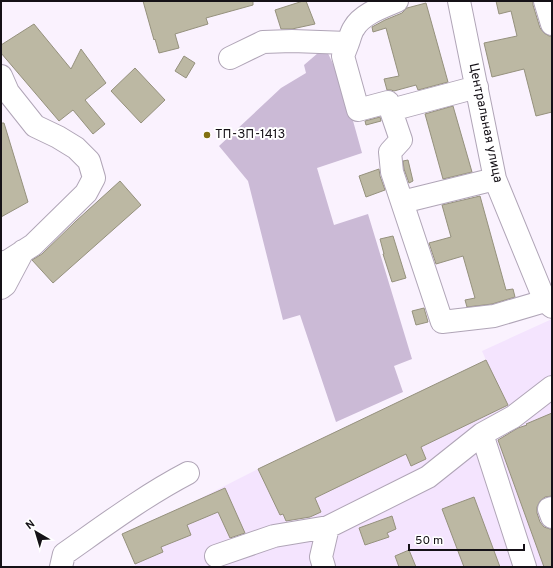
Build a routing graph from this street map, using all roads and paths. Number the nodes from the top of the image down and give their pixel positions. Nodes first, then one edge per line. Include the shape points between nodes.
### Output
1 (397, 1) edge
2 (459, 1) edge
3 (545, 1) edge
4 (552, 24) edge
5 (348, 43) junction
6 (230, 58) dead end
7 (1, 76) edge
8 (477, 87) junction
9 (392, 110) junction
10 (495, 179) junction
11 (402, 202) junction
12 (23, 251) junction
13 (1, 263) edge
14 (1, 288) edge
15 (549, 304) edge
16 (552, 387) edge
17 (482, 434) junction
18 (188, 473) dead end
19 (552, 508) edge
20 (552, 517) edge
21 (328, 527) junction
22 (216, 556) dead end
23 (61, 567) edge
24 (324, 567) edge
25 (525, 567) edge

1 - 5 street via 363,18 354,28
2 - 8 street, Центральная улица
3 - 4 street
5 - 6 street via 263,42
5 - 9 street via 342,56 358,110 388,102
7 - 12 street via 8,92 35,126 76,148 89,161 94,178 86,193 33,245
8 - 9 street
8 - 10 street, Центральная улица
9 - 11 street via 401,140 390,152 392,172
10 - 11 street
10 - 15 street, Центральная улица
11 - 15 street via 442,322 494,316
12 - 13 street
12 - 14 street
16 - 17 street via 513,417
17 - 21 street via 428,477
17 - 25 street
18 - 23 street via 159,489 64,554
19 - 20 street via 549,509
21 - 22 street via 274,536
21 - 24 street via 321,557

